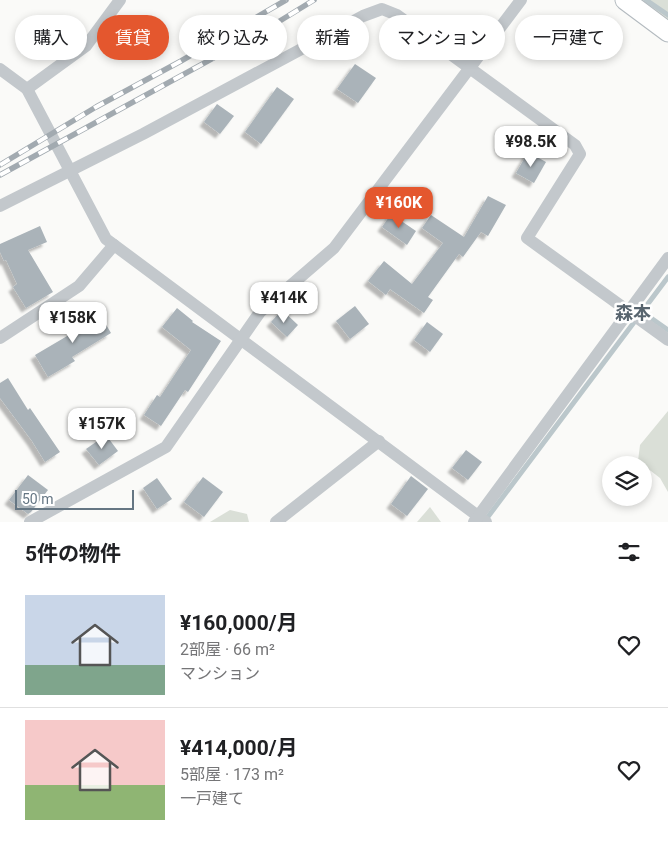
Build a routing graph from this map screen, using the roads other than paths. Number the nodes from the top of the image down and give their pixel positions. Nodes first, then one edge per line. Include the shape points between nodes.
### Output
1 (120, 0) edge
2 (521, 0) edge
3 (625, 0) edge
4 (668, 32) edge
5 (470, 68) junction
6 (0, 69) edge
7 (27, 89) junction
8 (70, 170) junction
9 (0, 206) edge
10 (114, 245) junction
11 (668, 258) edge
12 (629, 311) junction
13 (0, 338) edge
14 (242, 340) junction
15 (668, 340) edge
16 (378, 441) junction
17 (479, 520) edge
18 (30, 522) edge
19 (276, 522) edge

1 - 7 street via 86,46
2 - 5 street
3 - 4 main road
5 - 8 street via 397,14 382,9
5 - 12 street via 575,145 580,154 527,238
5 - 14 street via 334,248 260,312
6 - 7 street
7 - 8 street
8 - 9 street
8 - 10 street via 106,239
10 - 13 street via 79,286
10 - 14 street
11 - 12 street
12 - 15 street
12 - 17 street
14 - 16 street
14 - 18 street via 166,447
16 - 17 street
16 - 19 street

